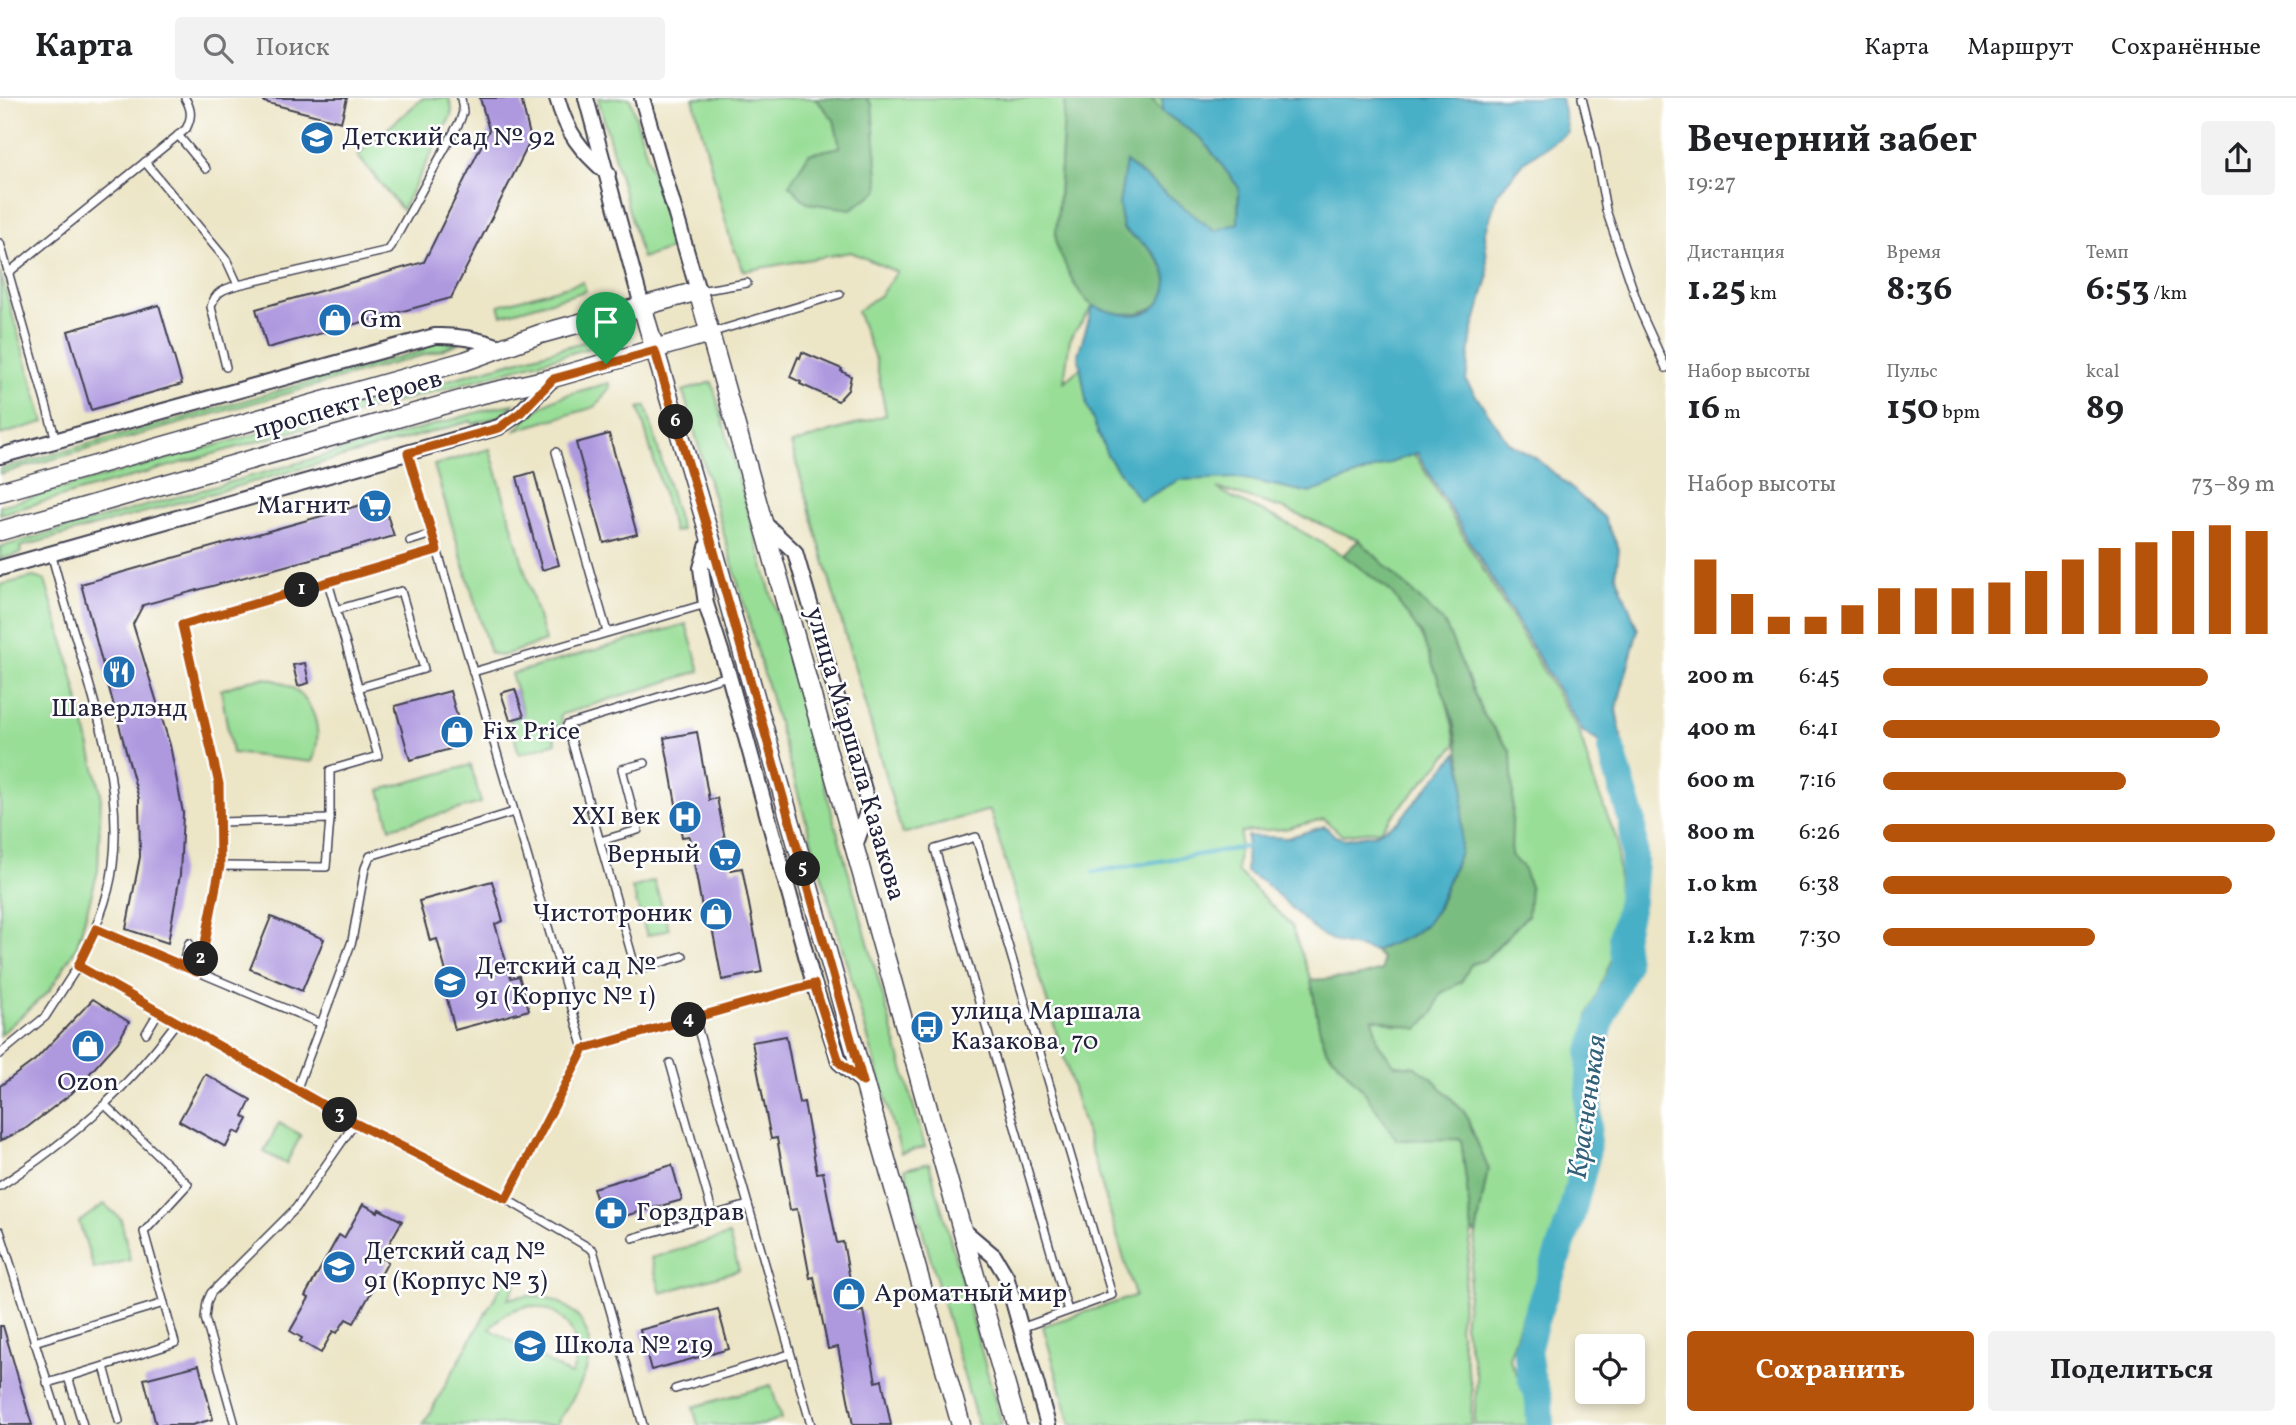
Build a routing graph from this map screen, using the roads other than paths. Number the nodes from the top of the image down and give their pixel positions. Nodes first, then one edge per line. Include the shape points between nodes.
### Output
1 (185, 98) edge
2 (461, 98) edge
3 (557, 98) edge
4 (586, 98) edge
5 (1582, 98) edge
6 (645, 102) edge
7 (178, 135) junction
8 (145, 162) junction
9 (206, 169) dead end
10 (608, 174) junction
11 (0, 243) edge
12 (9, 274) junction
13 (747, 283) dead end
14 (238, 285) junction
15 (698, 291) junction
16 (840, 294) dead end
17 (642, 306) junction
18 (710, 333) junction
19 (503, 348) junction
20 (655, 351) junction
21 (226, 367) dead end
22 (1666, 368) edge
23 (553, 379) junction
24 (56, 440) junction
25 (556, 452) dead end
26 (408, 453) junction
27 (0, 456) edge
28 (0, 492) edge
29 (763, 522) junction
30 (0, 531) edge
31 (432, 534) junction
32 (710, 537) junction
33 (410, 541) dead end
34 (437, 550) junction
35 (51, 552) junction
36 (0, 568) edge
37 (328, 582) junction
38 (706, 604) junction
39 (336, 610) junction
40 (607, 632) junction
41 (473, 672) junction
42 (729, 676) junction
43 (358, 688) junction
44 (645, 763) dead end
45 (514, 812) junction
46 (330, 819) junction
47 (219, 822) junction
48 (600, 841) junction
49 (854, 849) junction
50 (220, 866) junction
51 (96, 929) junction
52 (189, 943) dead end
53 (683, 956) dead end
54 (182, 965) junction
55 (78, 966) junction
56 (197, 972) junction
57 (814, 984) junction
58 (158, 1013) junction
59 (695, 1019) junction
60 (176, 1023) junction
61 (322, 1024) junction
62 (145, 1033) dead end
63 (584, 1049) junction
64 (0, 1054) edge
65 (670, 1063) dead end
66 (863, 1082) junction
67 (296, 1091) junction
68 (106, 1106) junction
69 (355, 1123) junction
70 (0, 1186) edge
71 (506, 1199) junction
72 (748, 1205) junction
73 (713, 1215) junction
74 (962, 1229) junction
75 (0, 1231) edge
76 (633, 1238) dead end
77 (164, 1303) junction
78 (1068, 1311) junction
79 (1021, 1329) junction
80 (34, 1342) junction
81 (790, 1354) junction
82 (104, 1366) junction
83 (68, 1377) junction
84 (47, 1383) junction
85 (675, 1389) dead end
86 (119, 1421) dead end
87 (61, 1425) edge
88 (83, 1425) edge
89 (235, 1425) edge
90 (643, 1425) edge
91 (811, 1425) edge
92 (961, 1425) edge
93 (1017, 1425) edge
94 (1048, 1425) edge

1 - 7 lane via 191,119
2 - 14 lane via 460,121 389,250
3 - 10 street via 572,137
4 - 10 street
5 - 22 lane via 1606,210 1641,313
6 - 15 street, улица Маршала Казакова
7 - 8 lane
7 - 9 lane
8 - 12 lane
8 - 14 lane via 227,261
10 - 17 street
11 - 12 lane
12 - 24 lane
13 - 15 lane
14 - 21 lane via 222,290 211,307
15 - 17 street, проспект Героев
15 - 18 street, улица Маршала Казакова
16 - 18 lane
17 - 19 street, проспект Героев
17 - 20 street
18 - 20 street, проспект Героев
18 - 29 street, улица Маршала Казакова
19 - 24 street via 475,338 435,336
19 - 28 street, проспект Героев
20 - 23 street, проспект Героев
20 - 32 street
23 - 26 street via 499,428
23 - 30 street, проспект Героев via 478,395
24 - 27 street
25 - 40 lane
26 - 31 lane
26 - 35 street
29 - 49 street, улица Маршала Казакова
29 - 49 street via 794,552 869,807
31 - 33 lane
31 - 34 lane
32 - 38 street via 701,568
32 - 66 street
34 - 37 lane
34 - 41 lane
35 - 36 street
35 - 51 lane via 104,745 116,808 113,867
37 - 39 lane
37 - 47 lane via 182,625 219,784
38 - 40 lane
38 - 42 street
39 - 43 lane
39 - 43 lane via 401,591 424,669
40 - 41 lane
41 - 45 lane
42 - 48 lane via 567,725
42 - 57 street
43 - 46 lane via 378,756 330,770
44 - 48 lane via 622,769 638,830
45 - 61 lane via 370,856 352,941
45 - 63 lane
46 - 47 lane
46 - 50 lane via 326,867
47 - 50 lane
48 - 53 lane via 636,970
49 - 74 street, улица Маршала Казакова
50 - 56 lane
51 - 54 lane
51 - 55 lane
52 - 54 lane
54 - 56 lane
55 - 58 lane
55 - 64 lane via 45,1017
56 - 61 lane
57 - 59 lane
57 - 66 street via 839,1062
58 - 60 lane
58 - 62 lane
59 - 63 lane
59 - 72 lane
60 - 67 lane
60 - 68 lane
61 - 67 lane
63 - 71 lane
65 - 73 lane
66 - 92 street
67 - 69 lane
68 - 70 lane
68 - 77 lane via 188,1184 144,1232
69 - 71 lane
69 - 89 lane via 296,1208 207,1302 205,1318
71 - 90 lane via 593,1250
72 - 73 lane
72 - 81 lane
73 - 76 lane
74 - 79 street via 1001,1267
74 - 93 street, улица Маршала Казакова
75 - 80 lane
77 - 80 lane
77 - 82 lane via 175,1343
78 - 78 lane via 1112,1295 976,837 935,849
78 - 79 lane
79 - 94 street
80 - 84 lane
81 - 85 lane
81 - 91 lane
82 - 83 lane
82 - 86 lane
83 - 84 lane
83 - 88 lane
84 - 87 lane

